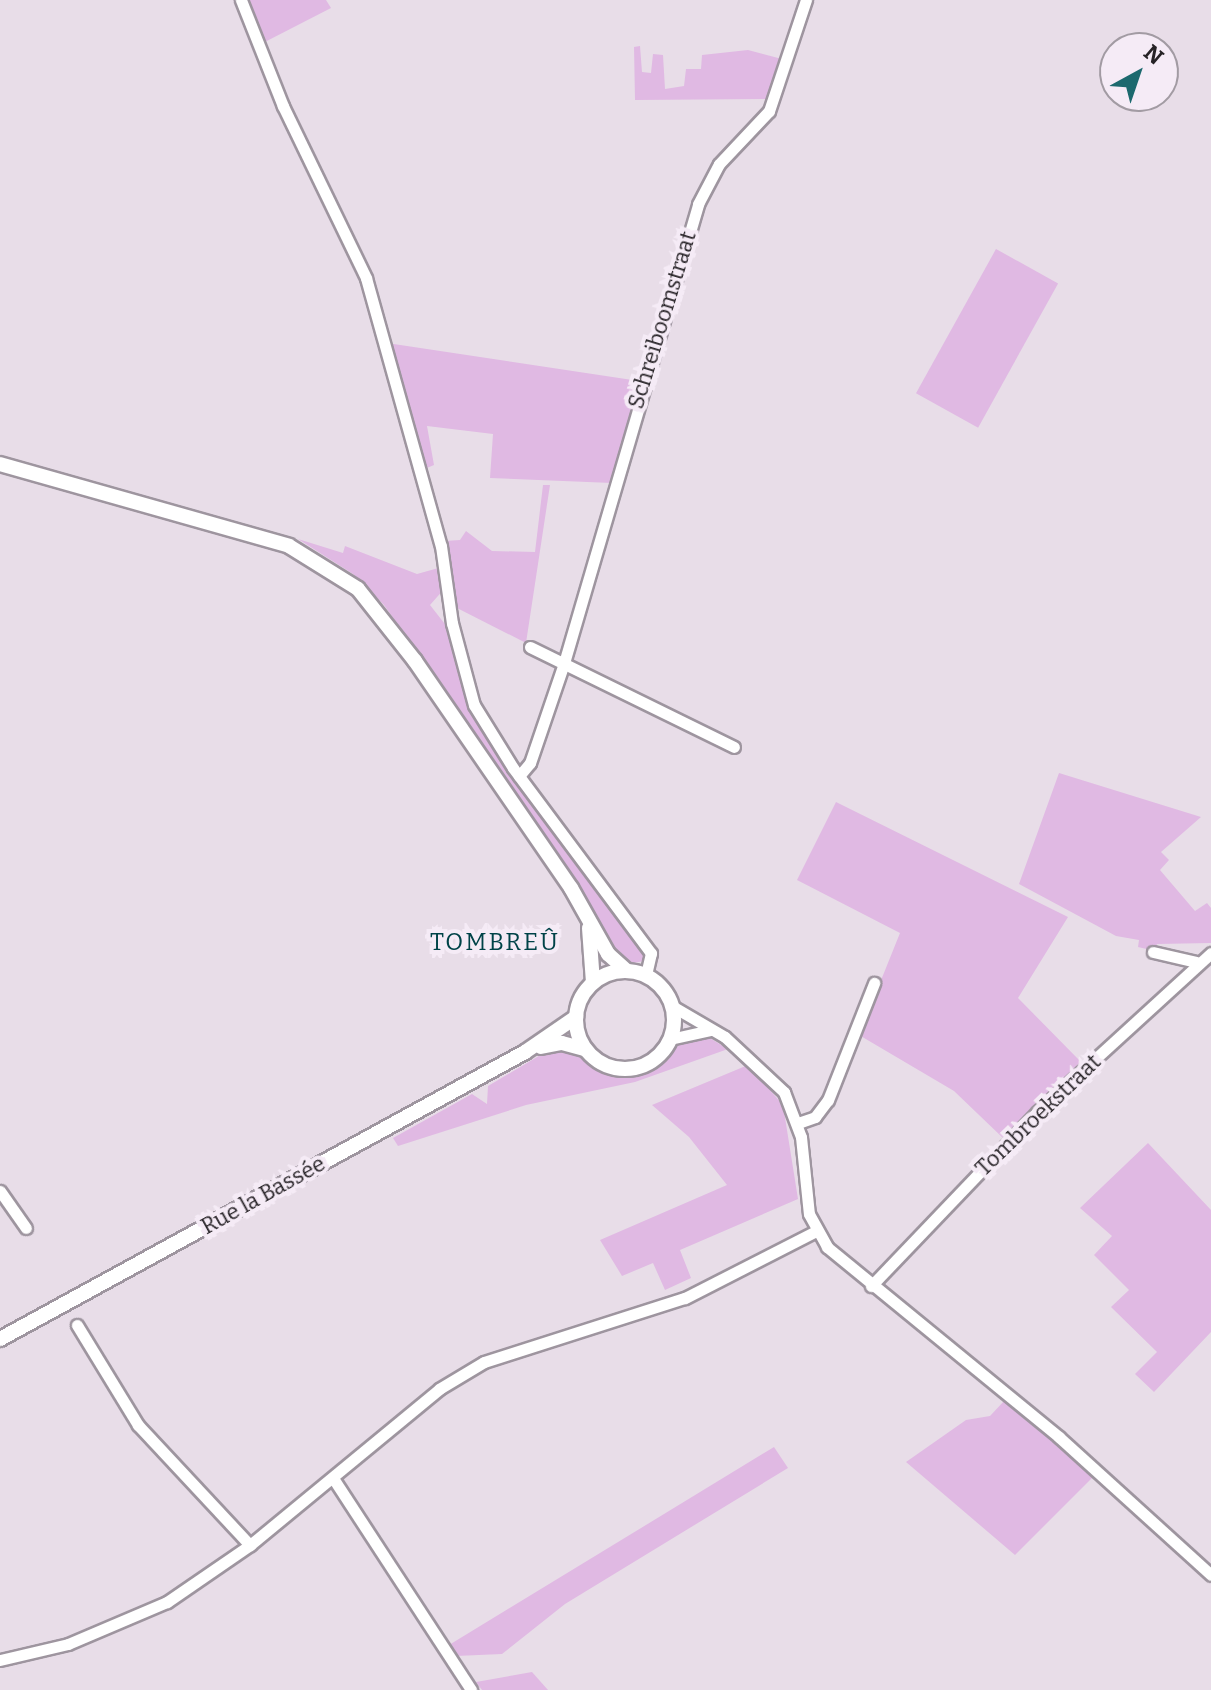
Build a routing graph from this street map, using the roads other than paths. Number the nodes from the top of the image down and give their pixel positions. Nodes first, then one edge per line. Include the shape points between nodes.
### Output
1 (241, 0) edge
2 (806, 0) edge
3 (0, 464) edge
4 (530, 647) dead end
5 (564, 663) junction
6 (734, 747) dead end
7 (519, 776) junction
8 (589, 924) junction
9 (1153, 952) dead end
10 (1211, 953) edge
11 (1196, 962) junction
12 (626, 970) junction
13 (646, 975) junction
14 (593, 982) junction
15 (874, 983) dead end
16 (672, 1006) junction
17 (576, 1017) junction
18 (715, 1031) junction
19 (670, 1039) junction
20 (585, 1049) junction
21 (525, 1052) junction
22 (798, 1123) junction
23 (0, 1191) edge
24 (26, 1228) dead end
25 (816, 1231) junction
26 (871, 1286) junction
27 (77, 1325) dead end
28 (0, 1339) edge
29 (333, 1478) junction
30 (250, 1545) junction
31 (1211, 1575) edge
32 (0, 1660) edge
33 (471, 1690) edge

1 - 7 street via 283,106 366,278 441,546 469,692
2 - 5 street, Schreiboomstraat via 769,111 719,164 698,204
3 - 8 main road via 289,546 358,589 415,661 571,888
4 - 5 street
5 - 6 street
5 - 7 street, Schreiboomstraat via 530,763
7 - 13 street via 652,957
8 - 12 main road
8 - 14 main road
9 - 11 street
10 - 11 street, Tombroekstraat
11 - 26 street, Tombroekstraat via 1193,972 1037,1112
12 - 13 main road
12 - 14 main road
13 - 16 main road via 661,986
14 - 17 main road
15 - 22 street via 828,1100 815,1117
16 - 18 street
16 - 19 main road
17 - 20 main road
17 - 21 main road, Rue la Bassée
18 - 19 street via 695,1030
18 - 22 street via 779,1084
19 - 20 main road via 657,1057 630,1068 605,1064
20 - 21 main road, Rue la Bassée via 562,1043
21 - 28 main road, Rue la Bassée
22 - 25 street via 806,1200
23 - 24 street
25 - 26 street
25 - 29 street via 652,1311 484,1362 439,1389
26 - 31 street via 1059,1437
27 - 30 street via 138,1425
29 - 30 street
29 - 33 street via 403,1578
30 - 32 street via 167,1602 116,1627

